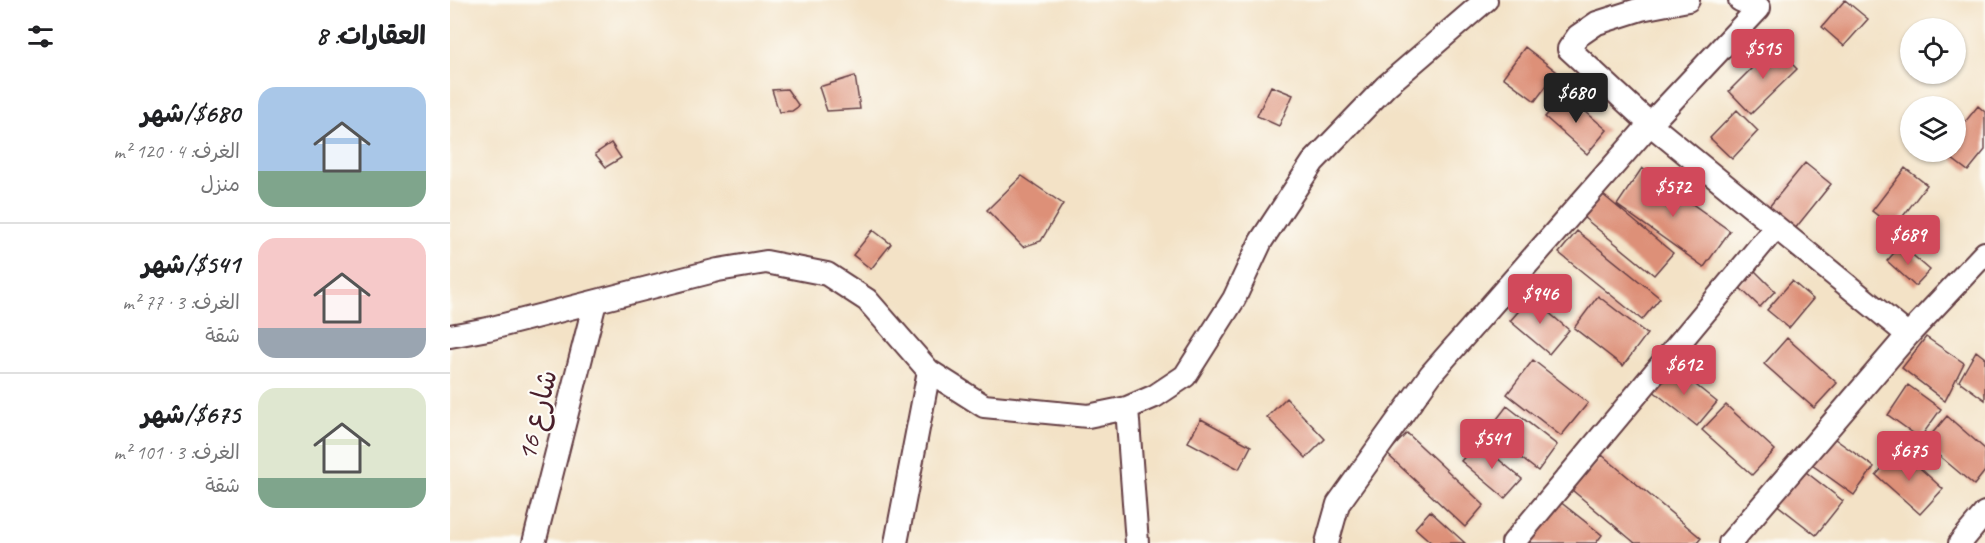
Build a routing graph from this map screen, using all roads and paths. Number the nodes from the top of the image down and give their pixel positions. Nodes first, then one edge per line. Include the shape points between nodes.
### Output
1 (1486, 0) edge
2 (1688, 0) edge
3 (1740, 0) edge
4 (1650, 124) junction
5 (1775, 228) junction
6 (1985, 253) edge
7 (595, 302) junction
8 (1908, 335) junction
9 (450, 336) edge
10 (929, 371) junction
11 (1127, 408) junction
12 (1985, 513) edge
13 (1966, 541) edge
14 (534, 543) edge
15 (896, 543) edge
16 (1137, 543) edge
17 (1327, 543) edge
18 (1513, 543) edge
19 (1730, 543) edge

1 - 11 street via 1386,86 1313,162 1261,241 1233,299 1185,376 1155,396
2 - 4 street via 1596,23 1578,36 1569,49
3 - 4 street via 1759,8
4 - 5 street
4 - 17 street via 1431,374 1338,504
5 - 8 street
5 - 18 street
6 - 8 street
7 - 9 street
7 - 10 street via 718,270 766,262 827,274 867,300
7 - 14 street, شارع 16
8 - 19 street
10 - 11 street via 984,406 1088,416
10 - 15 street
11 - 16 street
12 - 13 street

